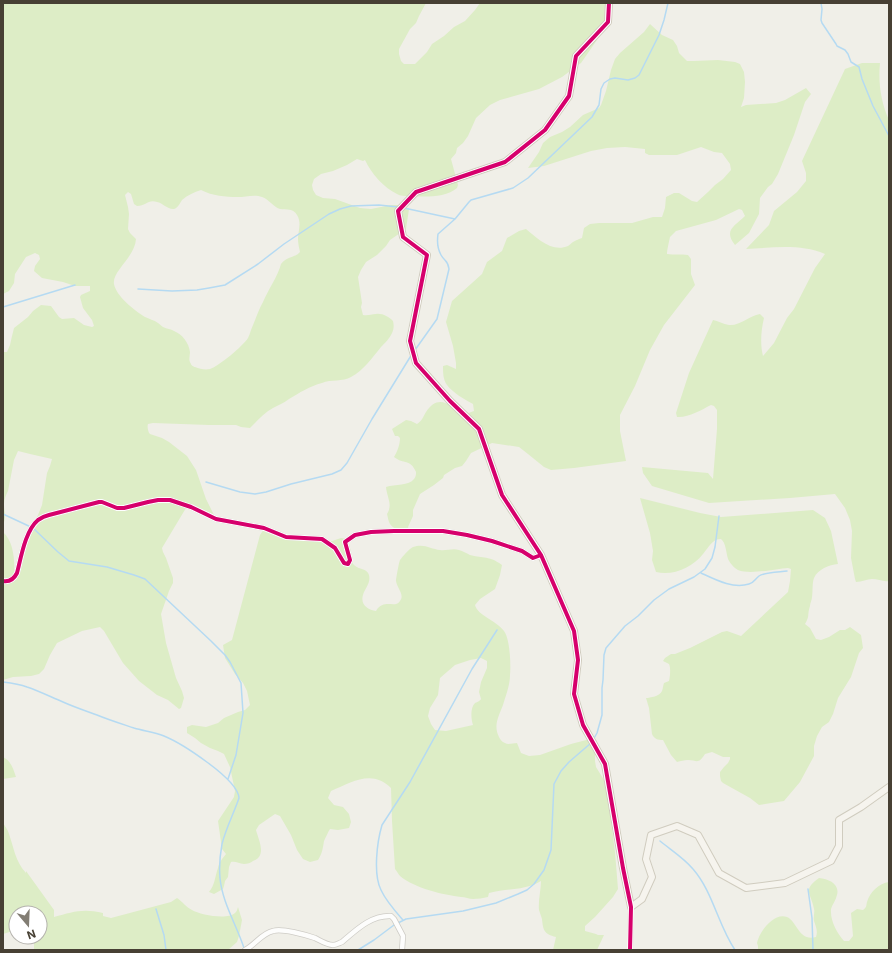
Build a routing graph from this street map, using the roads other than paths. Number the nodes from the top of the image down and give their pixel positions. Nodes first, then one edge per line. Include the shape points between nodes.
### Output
1 (609, 3) edge
2 (541, 555) junction
3 (3, 580) edge
4 (889, 787) edge
5 (631, 907) junction
6 (245, 950) edge
7 (402, 950) edge
8 (630, 950) edge

1 - 2 street via 608,22 576,56 569,96 545,130 505,162 416,192 398,211 403,237 427,255 410,341 416,363 479,429 502,496
2 - 3 street via 533,558 522,551 492,541 443,531 371,532 355,535 345,542 350,560 348,564 344,563 335,548 322,539 286,537 264,528 216,519 170,500 158,500 124,508 99,502 36,521 24,546 15,577
2 - 5 street via 574,631 578,660 574,694 583,725 605,764
4 - 5 street via 839,820 839,846 831,861 785,884 746,888 719,873 698,835 677,826 651,835 646,860 652,877 642,900
5 - 8 street
6 - 7 street via 266,933 279,930 338,944 361,926 377,918 391,916 403,936

